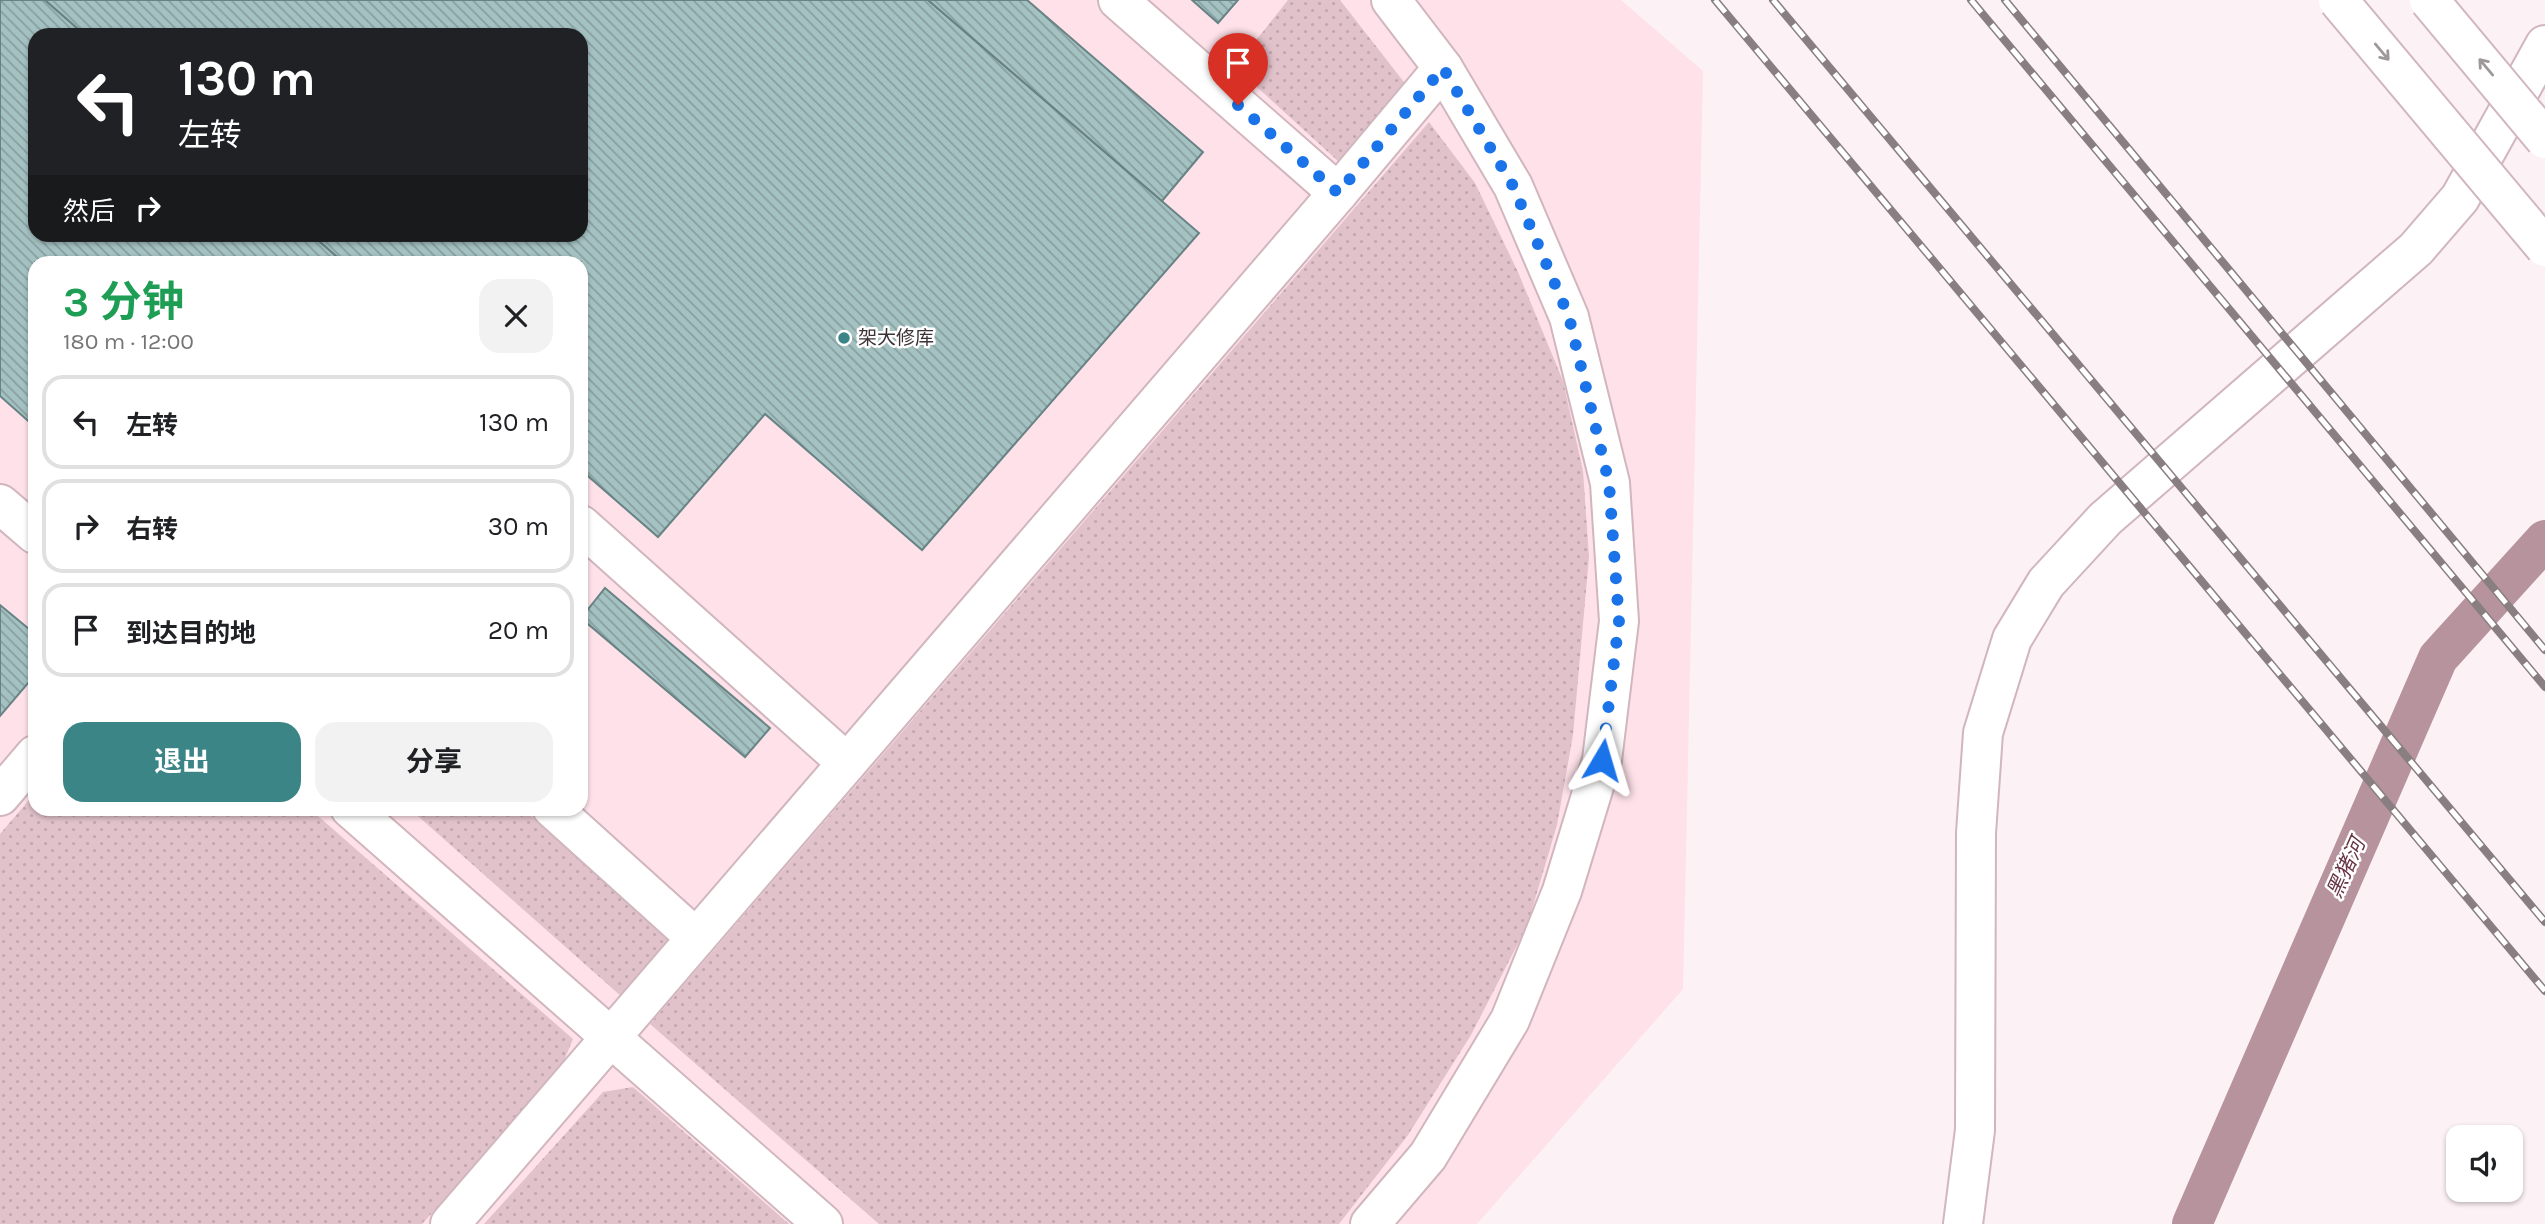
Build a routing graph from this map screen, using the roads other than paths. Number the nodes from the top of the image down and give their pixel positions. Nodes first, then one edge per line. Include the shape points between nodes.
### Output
1 (1118, 0) edge
2 (1391, 0) edge
3 (2338, 0) edge
4 (2429, 0) edge
5 (2545, 45) edge
6 (1443, 68) junction
7 (2545, 139) edge
8 (1338, 193) junction
9 (2545, 247) edge
10 (0, 504) edge
11 (28, 528) edge
12 (588, 531) edge
13 (28, 763) edge
14 (847, 763) junction
15 (0, 796) edge
16 (359, 816) edge
17 (561, 816) edge
18 (696, 938) junction
19 (610, 1037) junction
20 (450, 1224) edge
21 (823, 1224) edge
22 (1370, 1224) edge
23 (1962, 1224) edge

1 - 8 street
2 - 6 street
3 -> 9 street, bridge
7 -> 4 street, bridge
5 - 23 street via 2460,198 2416,249 2105,519 2046,583 2012,639 1983,733 1976,833 1975,1130
6 - 8 street
6 - 22 street via 1513,186 1569,317 1609,483 1619,621 1602,760 1562,891 1510,1020 1428,1156
8 - 14 street
10 - 11 street
12 - 14 street
13 - 15 street
14 - 18 street
16 - 19 street
17 - 18 street
18 - 19 street
19 - 20 street
19 - 21 street

